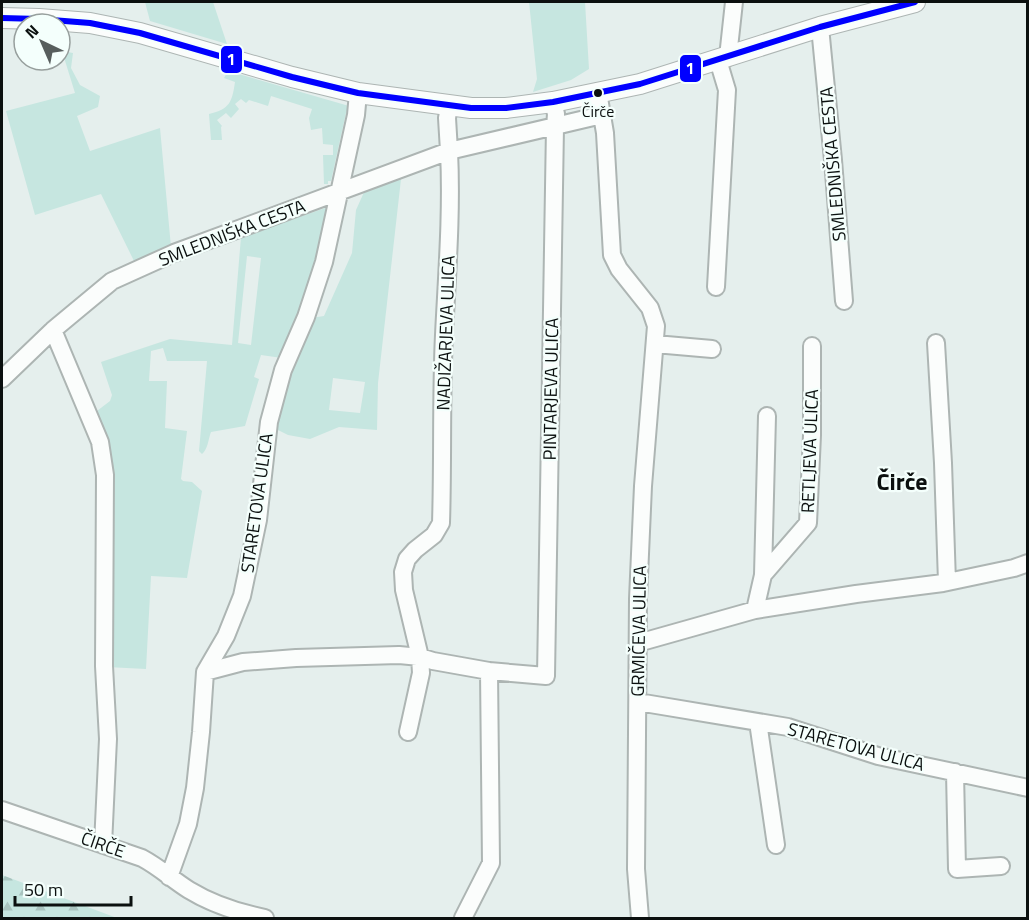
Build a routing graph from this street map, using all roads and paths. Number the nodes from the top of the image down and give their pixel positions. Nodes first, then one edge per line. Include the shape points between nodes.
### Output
1 (734, 2) edge
2 (915, 2) edge
3 (2, 18) edge
4 (820, 27) junction
5 (723, 58) junction
6 (598, 92) junction
7 (358, 93) junction
8 (553, 102) junction
9 (449, 106) junction
10 (602, 115) junction
11 (555, 127) junction
12 (449, 151) junction
13 (339, 193) junction
14 (716, 287) dead end
15 (844, 301) dead end
16 (53, 330) junction
17 (936, 343) dead end
18 (655, 344) junction
19 (812, 346) dead end
20 (712, 350) dead end
21 (2, 378) edge
22 (767, 416) dead end
23 (1028, 563) edge
24 (763, 574) junction
25 (946, 582) junction
26 (754, 610) junction
27 (638, 643) junction
28 (420, 657) junction
29 (489, 671) junction
30 (204, 672) junction
31 (638, 702) junction
32 (758, 722) junction
33 (408, 732) dead end
34 (955, 772) junction
35 (1028, 788) edge
36 (2, 810) edge
37 (103, 845) junction
38 (776, 845) dead end
39 (1001, 866) dead end
40 (169, 877) junction
41 (265, 918) edge
42 (463, 918) edge
43 (640, 918) edge

1 - 5 street
2 - 4 street
3 - 7 street via 90,23 140,33
4 - 5 street
4 - 15 street, SMLEDNIŠKA CESTA
5 - 6 street via 640,84
5 - 14 street via 727,90
6 - 8 street
6 - 10 street, GRMIČEVA ULICA
7 - 9 street
7 - 13 street, STARETOVA ULICA
8 - 9 street via 506,108
8 - 11 street, PINTARJEVA ULICA
9 - 12 street
10 - 11 street
10 - 18 street, GRMIČEVA ULICA via 612,255 650,308 656,326
11 - 12 street
11 - 29 street, PINTARJEVA ULICA via 546,676
12 - 13 street, SMLEDNIŠKA CESTA
12 - 28 street, NADIŽARJEVA ULICA via 441,523 434,535 407,559 403,572
13 - 16 street, SMLEDNIŠKA CESTA via 174,253 112,281
13 - 30 street, STARETOVA ULICA via 324,262 283,370 269,422 258,520 242,597 226,636
16 - 21 street, SMLEDNIŠKA CESTA
16 - 37 street via 100,442 105,475 104,666 108,739
17 - 25 street
18 - 20 street
18 - 27 street, GRMIČEVA ULICA via 643,486
19 - 24 street, RETLJEVA ULICA via 808,523
22 - 24 street, RETLJEVA ULICA
23 - 25 street
24 - 26 street, RETLJEVA ULICA
25 - 26 street
26 - 27 street
27 - 31 street, GRMIČEVA ULICA
28 - 29 street
28 - 30 street via 296,658 243,662
28 - 33 street, NADIŽARJEVA ULICA via 421,673
29 - 42 street via 491,863
30 - 40 street via 195,788 188,824
31 - 32 street, STARETOVA ULICA
31 - 43 street, GRMIČEVA ULICA via 636,869
32 - 34 street, STARETOVA ULICA via 788,727 878,756
32 - 38 street, STARETOVA ULICA
34 - 35 street, STARETOVA ULICA
34 - 39 street via 957,869
36 - 37 street, ČIRČE
37 - 40 street, ČIRČE via 142,858
40 - 41 street, ČIRČE via 229,908

